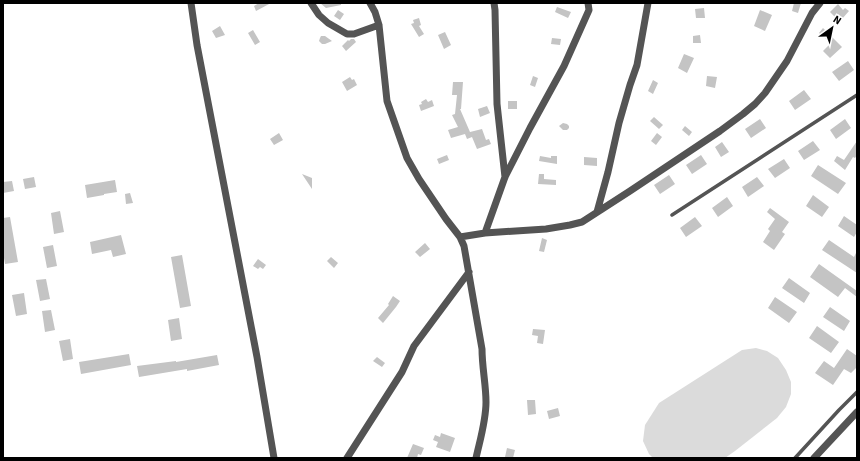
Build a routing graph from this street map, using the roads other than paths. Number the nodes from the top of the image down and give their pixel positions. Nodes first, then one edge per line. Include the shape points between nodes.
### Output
1 (191, 3) edge
2 (311, 3) edge
3 (370, 3) edge
4 (494, 3) edge
5 (588, 3) edge
6 (648, 3) edge
7 (820, 3) edge
8 (379, 24) junction
9 (857, 95) edge
10 (505, 178) junction
11 (597, 212) junction
12 (672, 216) dead end
13 (485, 233) junction
14 (460, 237) junction
15 (469, 272) junction
16 (857, 392) edge
17 (857, 412) edge
18 (274, 458) edge
19 (347, 458) edge
20 (476, 458) edge
21 (795, 458) edge
22 (814, 458) edge

1 - 18 street
2 - 8 street via 328,23 347,34 354,34
3 - 8 street
4 - 10 street via 497,104
5 - 10 street via 589,10 564,66
6 - 11 street via 637,65 619,123
7 - 11 street via 787,61 755,104 720,131
8 - 14 street via 387,101 407,158
9 - 12 lane
10 - 13 street
11 - 13 street via 582,222 559,227
13 - 14 street
14 - 15 street
15 - 19 street via 414,346 402,372
15 - 20 street via 482,349 486,397
16 - 21 lane
17 - 22 street

